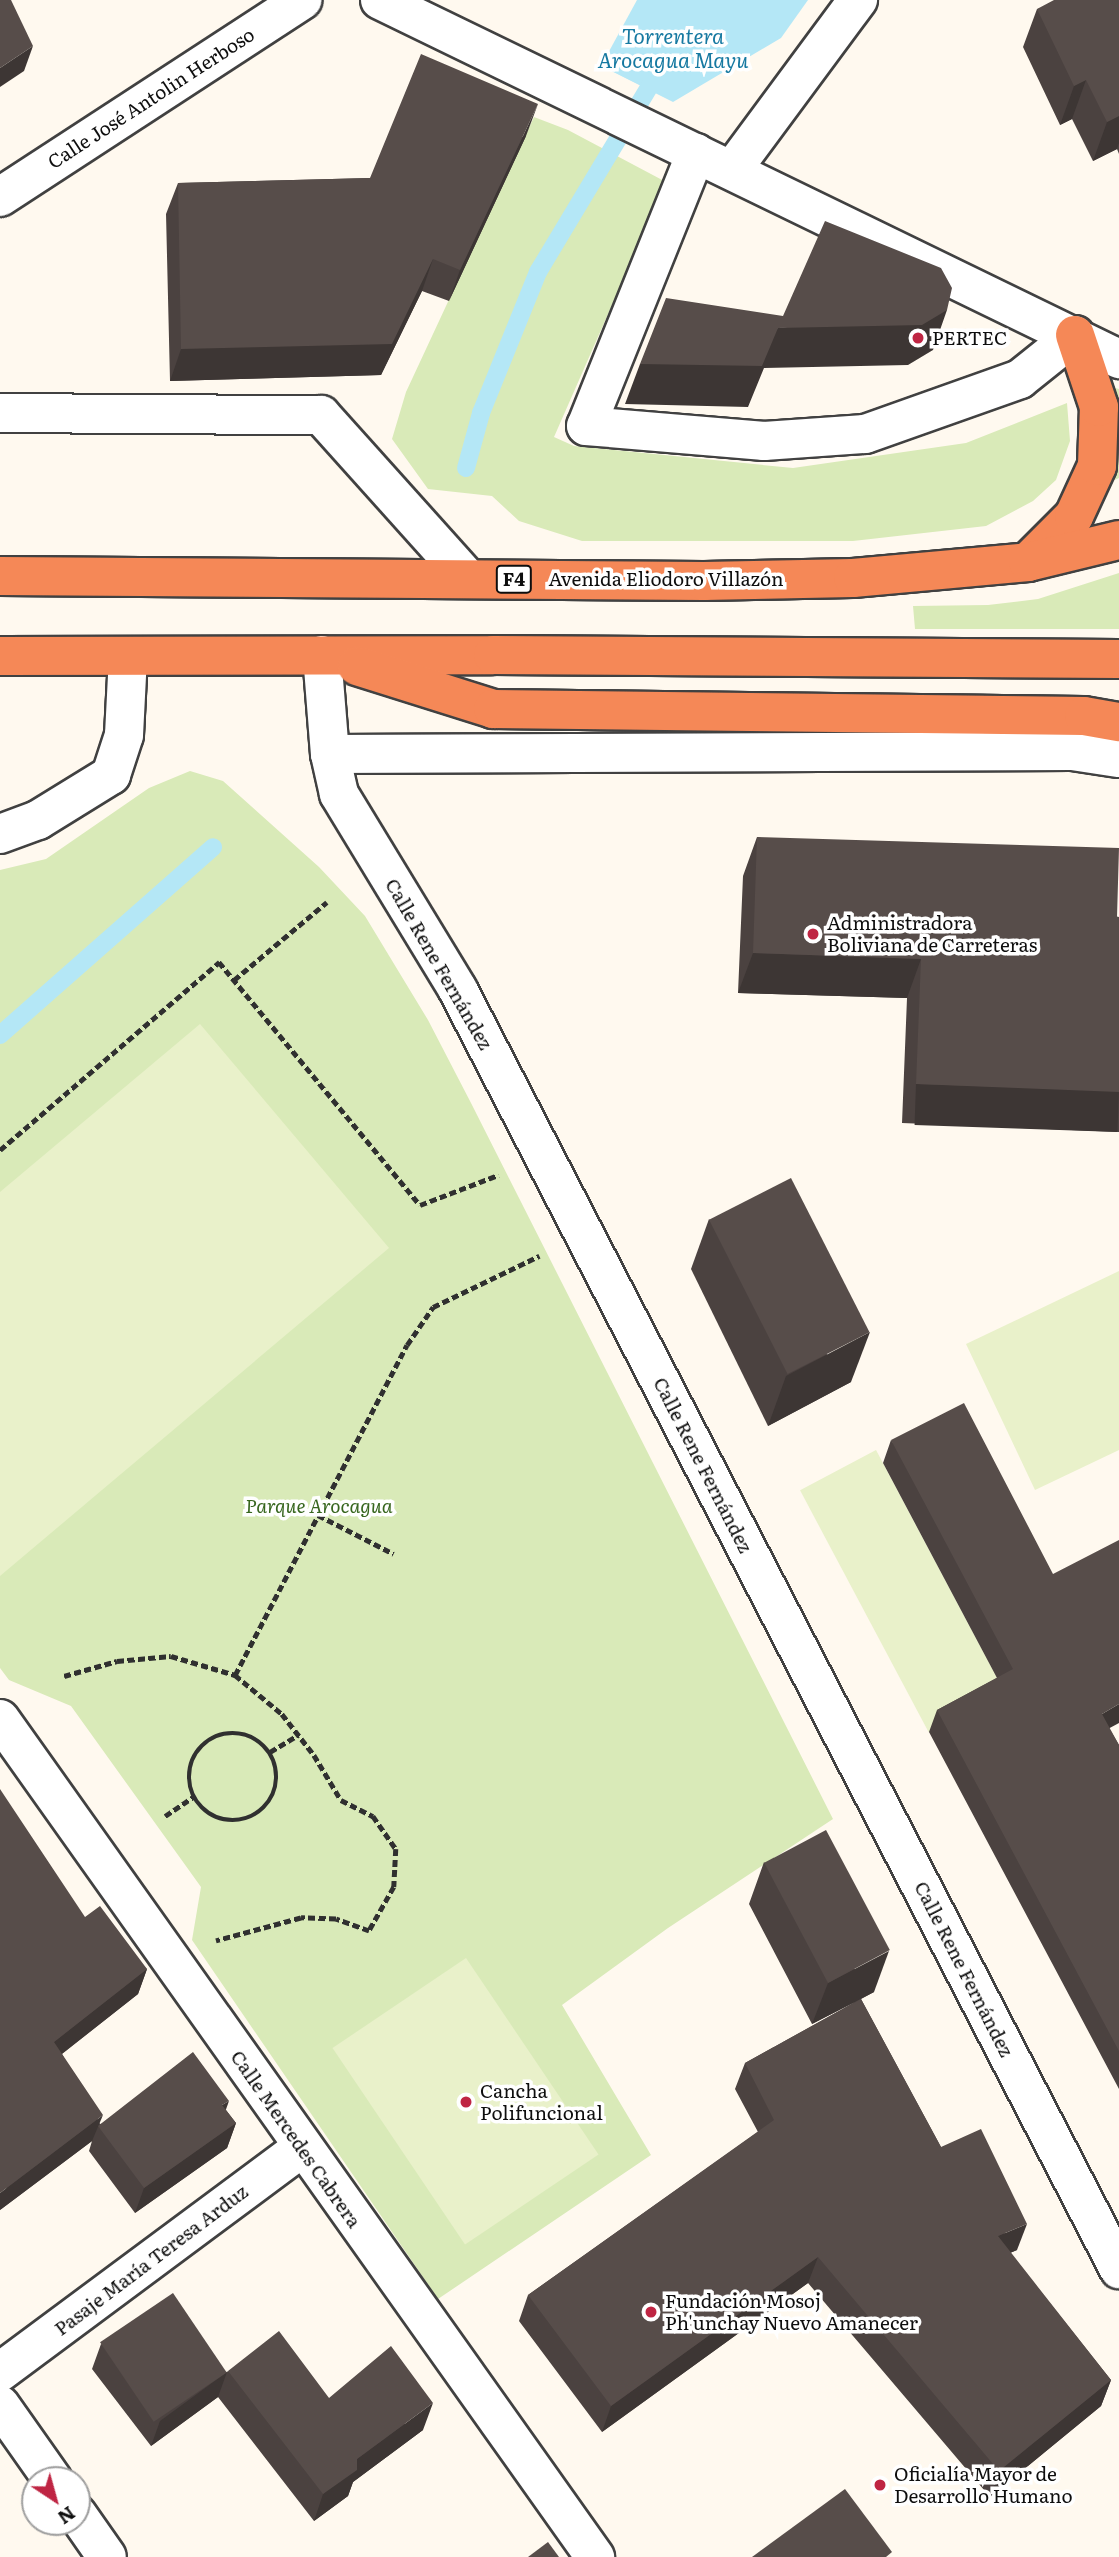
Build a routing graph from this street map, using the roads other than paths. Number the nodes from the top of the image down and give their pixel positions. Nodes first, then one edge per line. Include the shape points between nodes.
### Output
1 (302, 0) edge
2 (380, 0) edge
3 (858, 0) edge
4 (696, 153) junction
5 (732, 170) junction
6 (0, 197) edge
7 (1075, 335) junction
8 (1119, 359) edge
9 (0, 413) edge
10 (1119, 540) edge
11 (1028, 562) junction
12 (0, 576) edge
13 (467, 578) junction
14 (322, 654) junction
15 (0, 656) edge
16 (128, 656) junction
17 (1119, 659) edge
18 (1119, 722) edge
19 (330, 754) junction
20 (1119, 758) edge
21 (0, 834) edge
22 (0, 1719) edge
23 (302, 2148) junction
24 (1119, 2269) edge
25 (0, 2372) edge
26 (0, 2405) edge
27 (43, 2466) edge
28 (91, 2534) edge
29 (107, 2557) edge
30 (595, 2557) edge

1 - 6 street, Calle José Antolin Herboso
2 - 4 street
3 - 5 street
4 - 5 street
4 - 7 street via 586,426 764,441 865,434 1020,379
5 - 7 street
7 - 8 street
7 - 11 highway via 1099,407 1097,466 1074,516
9 - 13 street via 321,415
10 - 11 highway, Avenida Eliodoro Villazón / F4
11 - 13 highway, Avenida Eliodoro Villazón / F4 via 853,578
12 - 13 highway, Avenida Eliodoro Villazón / F4
14 - 16 highway
14 - 17 highway
14 - 18 highway via 493,709 1084,716
14 - 19 street, Calle Rene Fernández
15 - 16 highway
16 - 21 street via 124,735 111,775 38,820
19 - 20 street via 1072,751
19 - 24 street, Calle Rene Fernández via 339,794 458,990
22 - 23 street, Calle Mercedes Cabrera
23 - 25 street, Pasaje María Teresa Arduz
23 - 30 street, Calle Mercedes Cabrera
26 - 27 street
28 - 29 street

